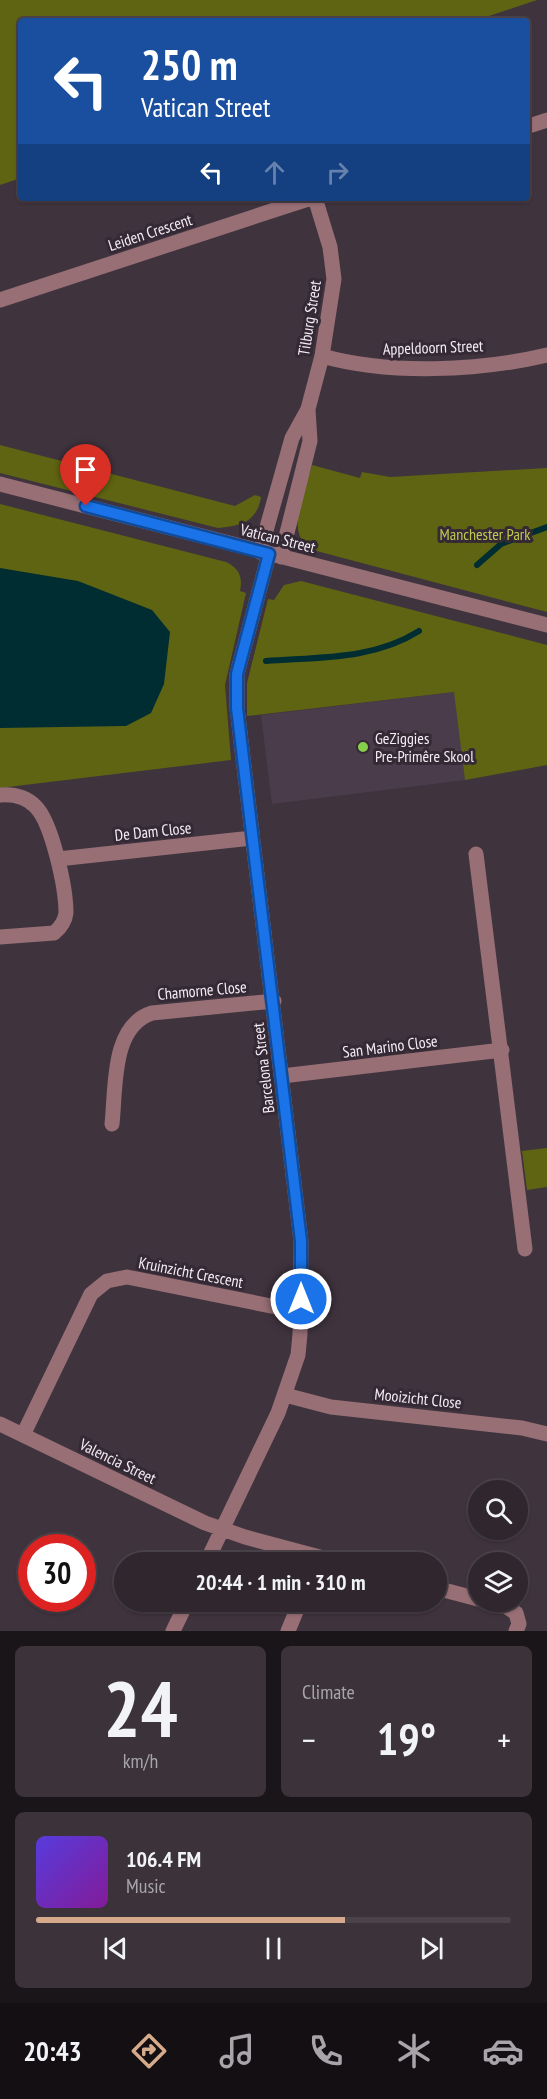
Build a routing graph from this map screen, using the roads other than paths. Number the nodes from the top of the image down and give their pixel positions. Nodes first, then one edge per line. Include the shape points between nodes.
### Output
1 (547, 120) edge
2 (530, 126) edge
3 (301, 201) edge
4 (316, 201) edge
5 (0, 300) edge
6 (547, 355) edge
7 (322, 356) junction
8 (308, 409) junction
9 (0, 484) edge
10 (270, 554) junction
11 (547, 625) edge
12 (0, 795) edge
13 (252, 838) junction
14 (476, 854) dead end
15 (58, 859) junction
16 (0, 937) edge
17 (274, 1001) junction
18 (502, 1050) junction
19 (282, 1076) junction
20 (112, 1124) dead end
21 (525, 1249) dead end
22 (301, 1312) junction
23 (285, 1395) junction
24 (0, 1424) edge
25 (547, 1434) edge
26 (23, 1435) junction
27 (222, 1529) junction
28 (211, 1552) edge
29 (294, 1552) edge
30 (447, 1591) edge
31 (468, 1596) edge
32 (182, 1612) edge
33 (296, 1612) edge
34 (514, 1612) edge
35 (173, 1631) edge
36 (288, 1631) edge
37 (516, 1631) edge

1 - 2 street
3 - 5 street, Leiden Crescent
4 - 7 street, Tilburg Street via 330,247 334,279
6 - 7 street, Appeldoorn Street via 411,369 384,369
7 - 8 street, Tilburg Street
8 - 10 street, Tilburg Street via 292,438
8 - 10 street, Tilburg Street via 310,441
9 - 10 street, Vatican Street
10 - 11 street, Vatican Street
10 - 13 street, Barcelona Street via 236,686
12 - 15 street via 12,794 35,806 46,822
13 - 15 street, De Dam Close
13 - 17 street, Barcelona Street
14 - 18 street
15 - 16 street via 66,913 60,928 36,936
17 - 19 street, Barcelona Street
17 - 20 street, Chamorne Close via 152,1013 134,1022 123,1042
18 - 19 street, San Marino Close
18 - 21 street
19 - 22 street, Barcelona Street via 301,1241
22 - 23 street, Barcelona Street via 297,1355
22 - 26 street, Kruinzicht Crescent via 127,1277 107,1281 91,1294
23 - 25 street, Mooizicht Close via 331,1407
23 - 27 street, Barcelona Street
24 - 26 street, Valencia Street
26 - 27 street, Valencia Street
27 - 28 street, Barcelona Street
27 - 29 street, Valencia Street
30 - 31 street
32 - 35 street
33 - 36 street
34 - 37 street via 519,1624

